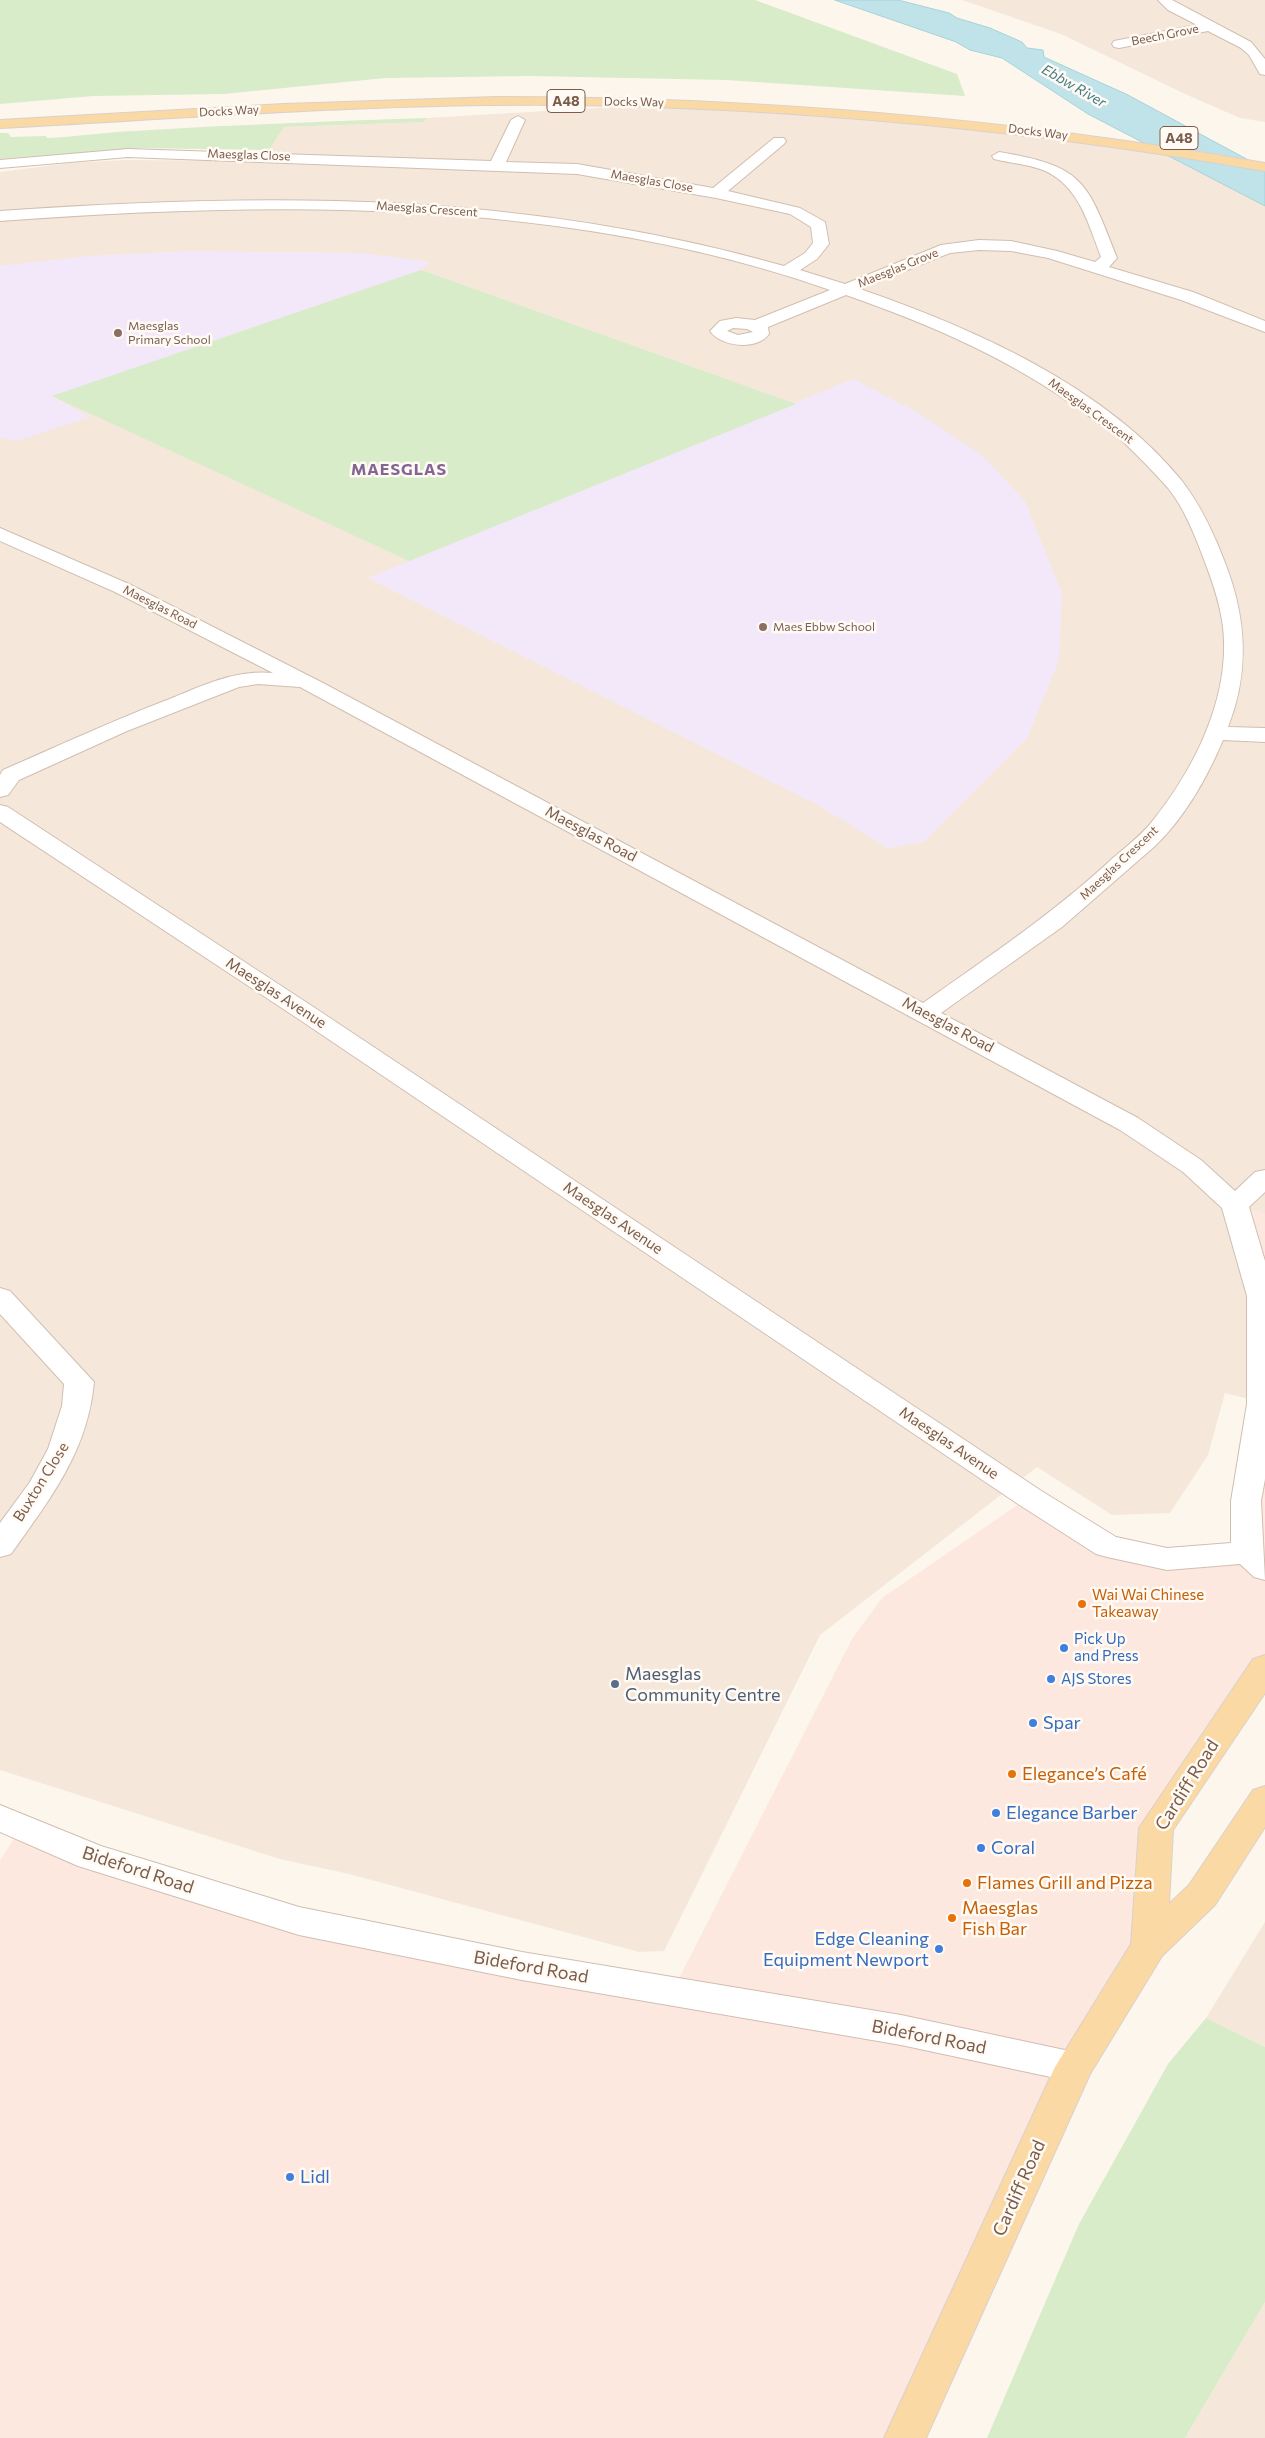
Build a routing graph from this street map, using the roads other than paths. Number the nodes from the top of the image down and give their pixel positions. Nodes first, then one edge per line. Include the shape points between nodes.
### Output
1 (1164, 0) edge
2 (1211, 26) junction
3 (1118, 44) dead end
4 (1265, 71) edge
5 (0, 112) edge
6 (518, 120) dead end
7 (0, 124) edge
8 (779, 141) dead end
9 (1265, 153) edge
10 (999, 156) dead end
11 (0, 164) edge
12 (498, 165) junction
13 (1265, 167) edge
14 (716, 193) junction
15 (0, 216) edge
16 (1098, 268) junction
17 (787, 271) junction
18 (846, 290) junction
19 (756, 326) dead end
20 (1265, 327) edge
21 (2, 541) edge
22 (316, 687) junction
23 (1216, 733) junction
24 (1265, 735) edge
25 (0, 790) edge
26 (0, 812) edge
27 (926, 1013) junction
28 (1265, 1178) edge
29 (1235, 1205) junction
30 (0, 1297) edge
31 (0, 1546) edge
32 (1256, 1561) edge
33 (1265, 1667) edge
34 (1265, 1799) edge
35 (0, 1818) edge
36 (1149, 1946) junction
37 (1074, 2067) junction
38 (905, 2438) edge

1 - 2 street, Beech Grove
2 - 3 street, Beech Grove
2 - 4 street, Beech Grove via 1256,53
5 - 9 main road, Docks Way / A48 via 349,94 580,89 805,97 923,106 1093,126
6 - 12 street
7 - 13 main road, Docks Way / A48 via 337,106 565,100 808,109 935,120 1131,144
8 - 14 street
10 - 16 street via 1033,160 1064,172 1085,194 1109,258
11 - 12 street, Maesglas Close via 128,153
12 - 14 street, Maesglas Close via 605,173
14 - 17 street, Maesglas Close via 795,211 819,225 821,244 811,256
15 - 17 street, Maesglas Crescent via 127,206 326,203 392,206 583,226 662,240
16 - 18 street, Maesglas Grove via 1011,246 979,245 947,248
16 - 20 street, Maesglas Grove via 1187,296
17 - 18 street, Maesglas Crescent
18 - 19 street
18 - 23 street, Maesglas Crescent via 916,316 1028,366 1131,437 1176,486 1203,529 1230,604 1235,646 1230,684
21 - 22 street, Maesglas Road via 122,588
22 - 25 street, Maesglas Road via 258,678 235,681 120,726 11,775
22 - 27 street, Maesglas Road
23 - 24 street
23 - 27 street, Maesglas Crescent via 1194,777 1158,828 1103,882
26 - 32 street, Maesglas Avenue via 1107,1546 1167,1559
27 - 29 street, Maesglas Road via 1129,1124 1192,1166
28 - 29 street
29 - 32 street via 1261,1296 1262,1404 1246,1501
30 - 31 street, Buxton Close via 80,1382 79,1405 68,1441 43,1485
33 - 36 main road, Cardiff Road via 1156,1828
34 - 36 main road, Cardiff Road via 1202,1895
35 - 37 street, Bideford Road via 90,1856 299,1921 522,1966 901,2030
36 - 37 main road, Cardiff Road
37 - 38 main road, Cardiff Road

